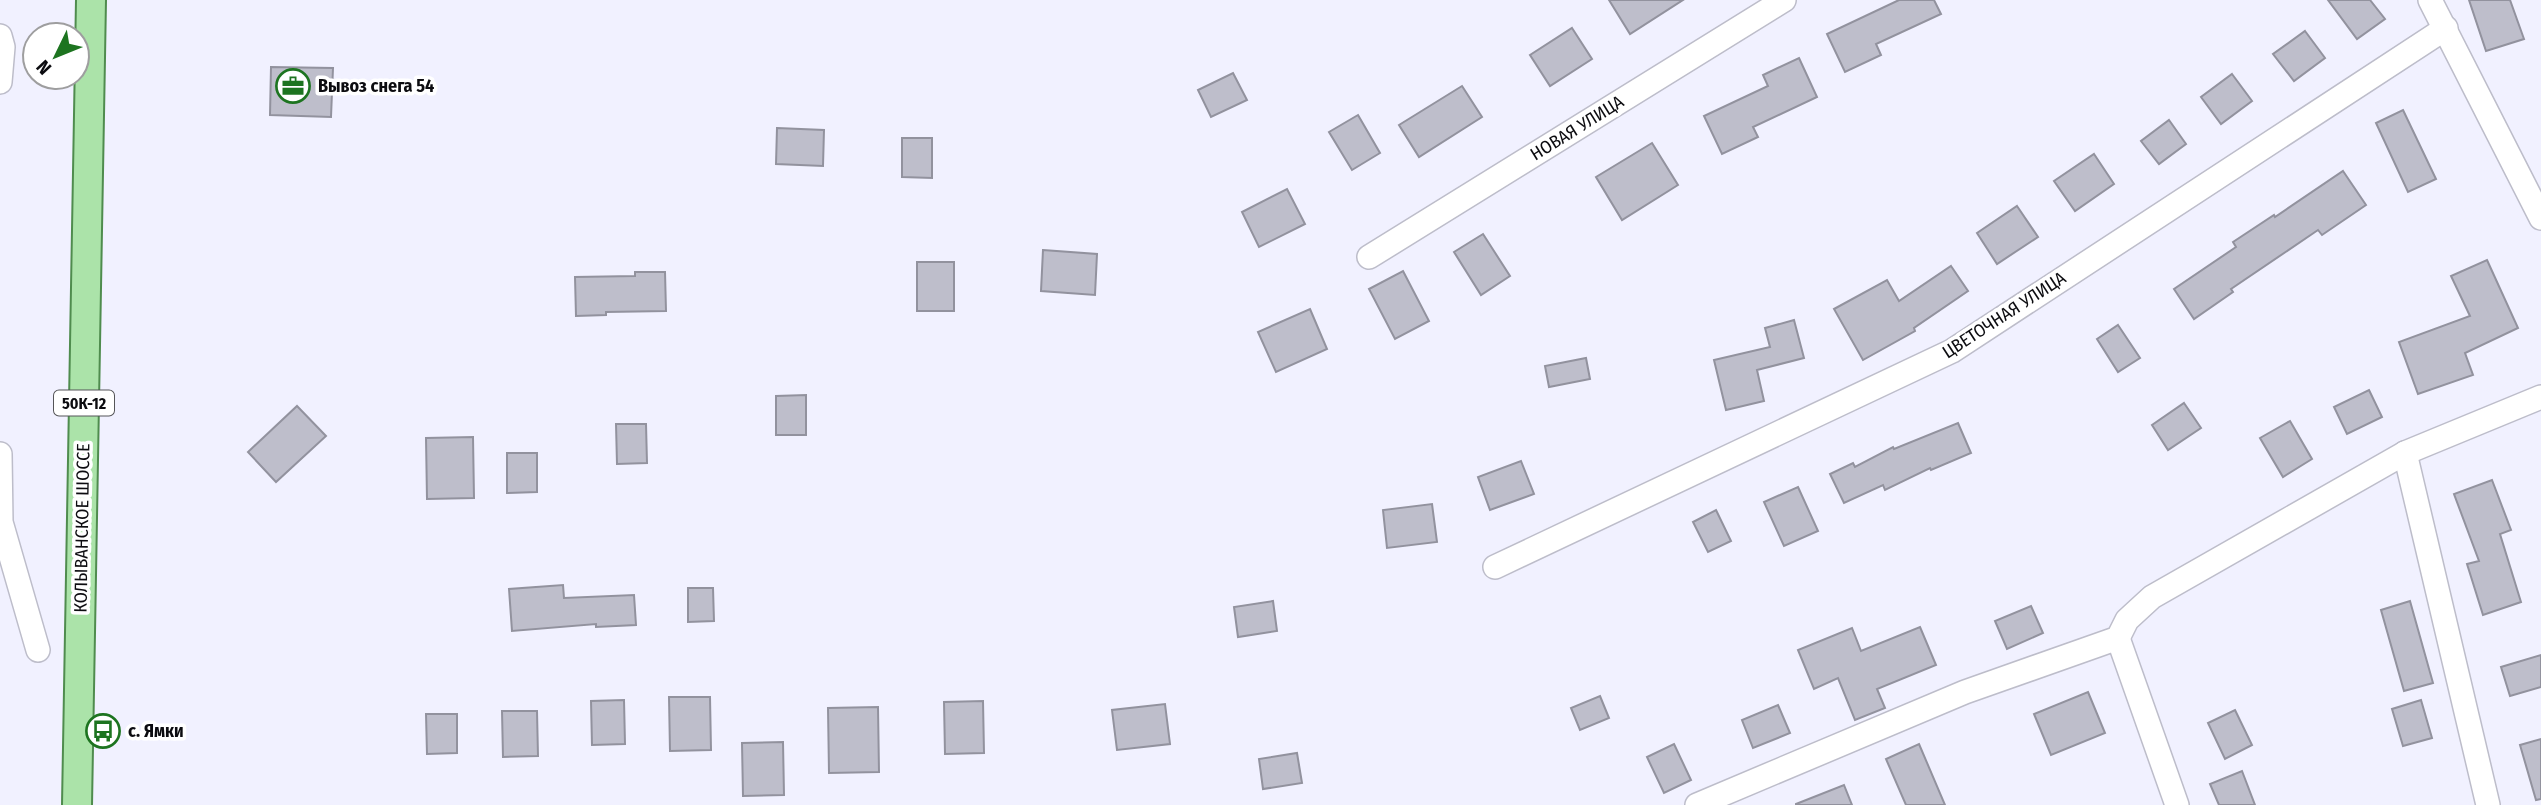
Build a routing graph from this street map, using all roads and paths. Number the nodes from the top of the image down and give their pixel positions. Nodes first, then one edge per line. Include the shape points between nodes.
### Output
1 (91, 0) edge
2 (1784, 0) edge
3 (2430, 0) edge
4 (2446, 27) junction
5 (0, 36) edge
6 (0, 82) edge
7 (2541, 218) edge
8 (1370, 257) dead end
9 (2541, 397) edge
10 (2405, 453) junction
11 (0, 454) edge
12 (1496, 567) dead end
13 (2118, 638) junction
14 (38, 650) dead end
15 (77, 805) edge
16 (1697, 805) edge
17 (2177, 805) edge
18 (2487, 805) edge

1 - 15 main road, КОЛЫВАНСКОЕ ШОССЕ / 50К-12
2 - 8 street, НОВАЯ УЛИЦА
3 - 4 street
4 - 7 street
4 - 12 street, ЦВЕТОЧНАЯ УЛИЦА via 1952,351
5 - 6 street
9 - 10 street
10 - 13 street via 2152,597 2127,620
10 - 18 street
11 - 14 street via 1,522
13 - 16 street via 1965,692
13 - 17 street

